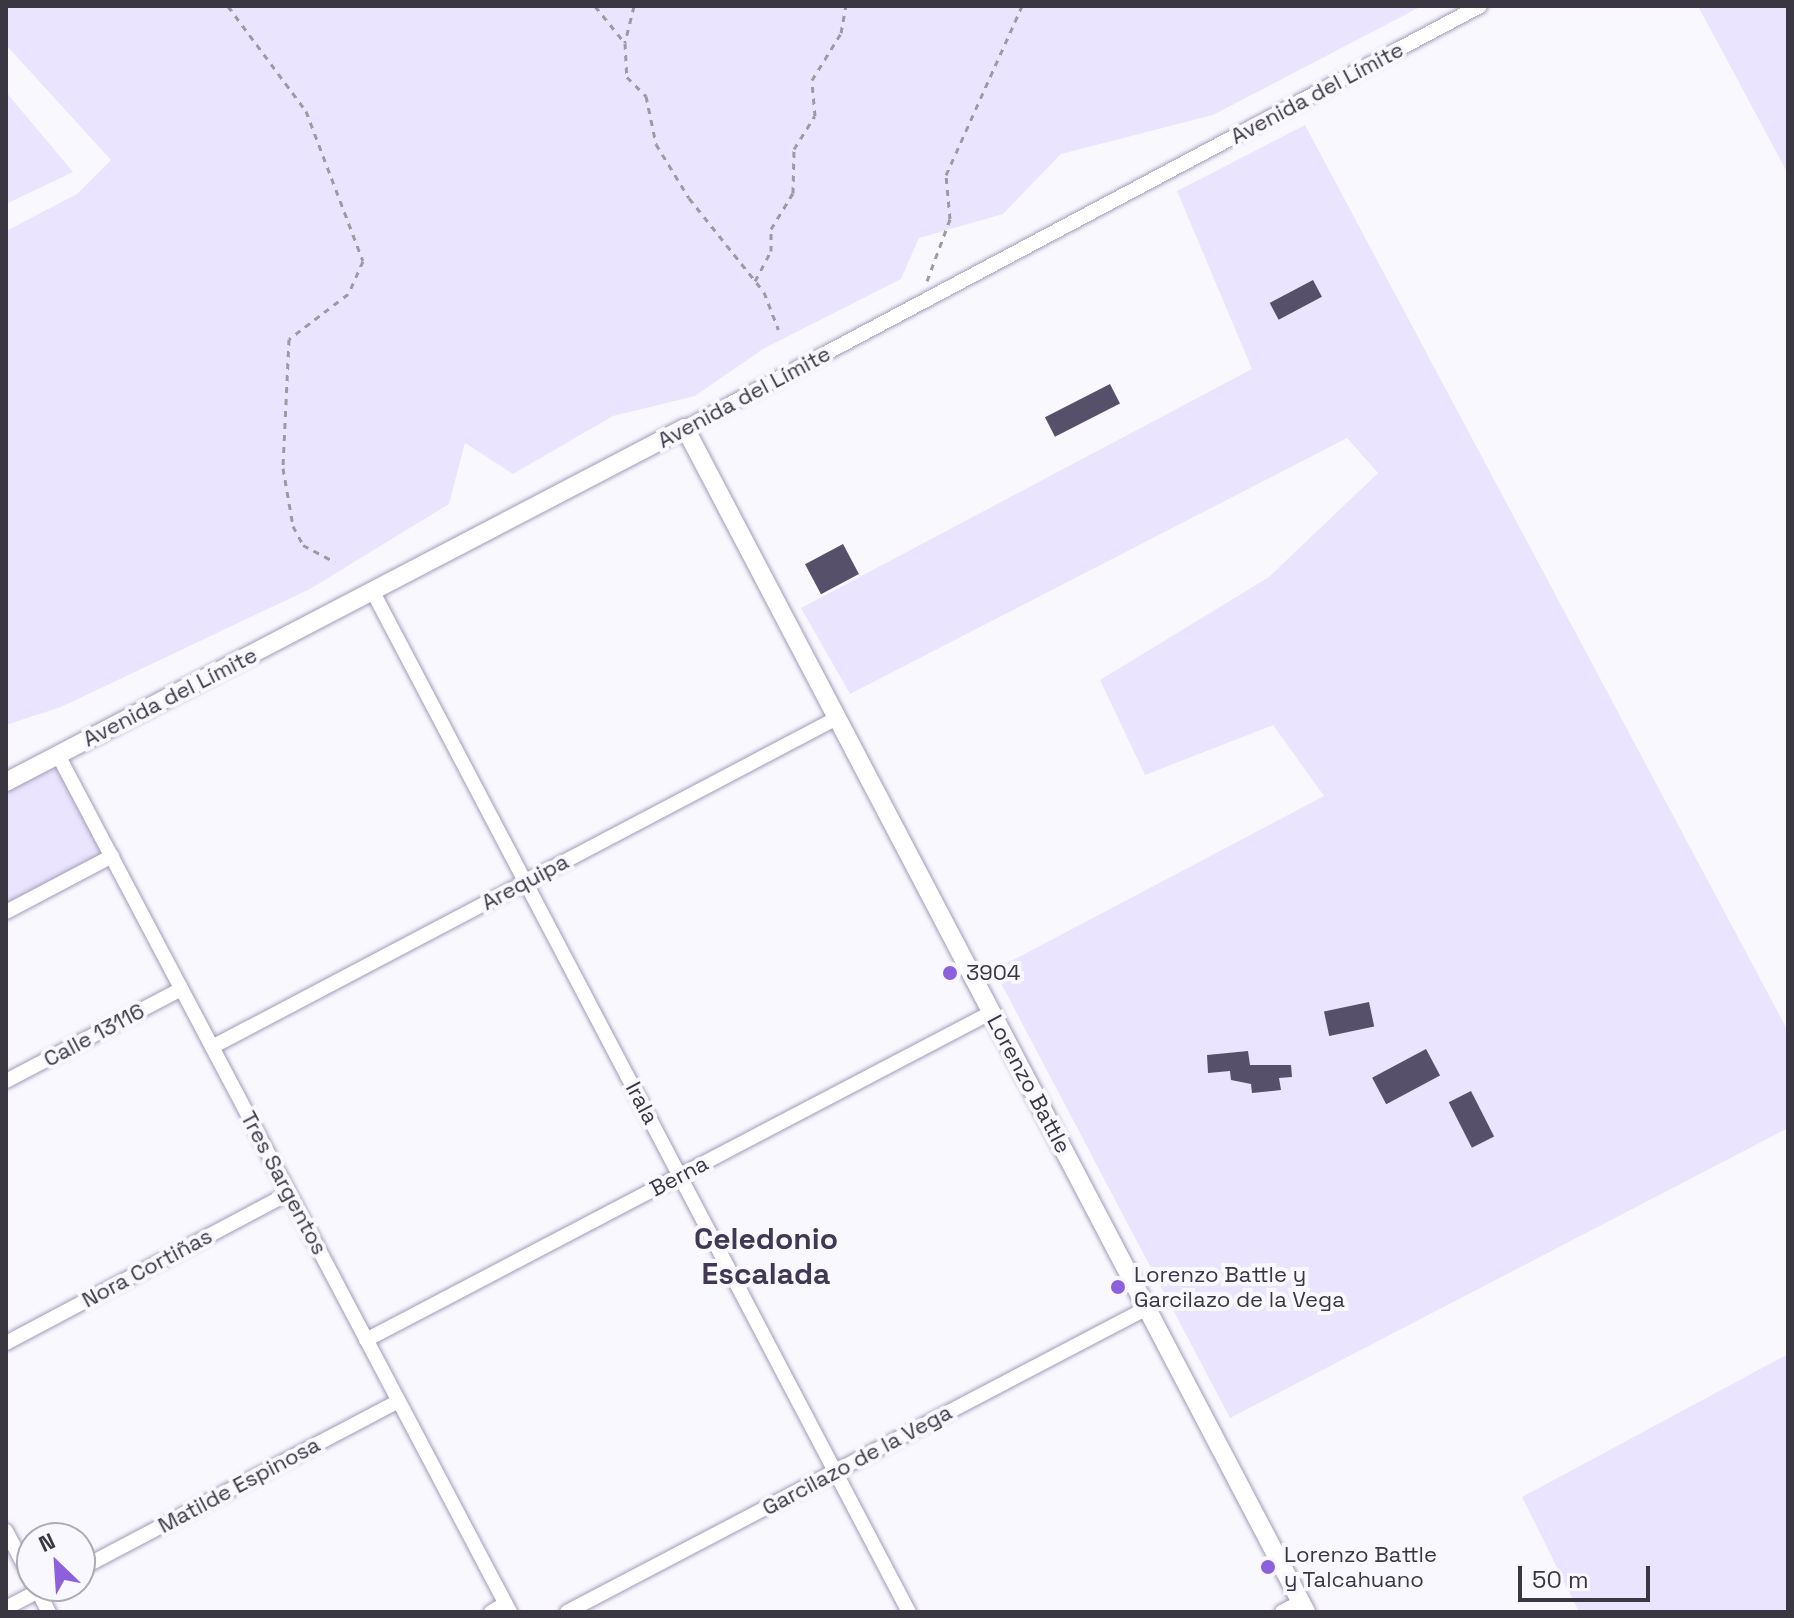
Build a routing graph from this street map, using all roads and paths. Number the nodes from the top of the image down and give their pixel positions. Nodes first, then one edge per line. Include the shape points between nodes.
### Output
1 (228, 6) edge
2 (595, 6) edge
3 (634, 6) edge
4 (846, 6) edge
5 (1022, 6) edge
6 (1480, 6) edge
7 (625, 43) junction
8 (755, 281) junction
9 (907, 310) junction
10 (778, 329) dead end
11 (685, 428) junction
12 (335, 562) dead end
13 (374, 594) junction
14 (837, 718) junction
15 (58, 755) junction
16 (6, 782) edge
17 (112, 856) junction
18 (526, 882) junction
19 (6, 912) edge
20 (181, 989) junction
21 (992, 1012) junction
22 (212, 1047) junction
23 (6, 1081) edge
24 (680, 1176) junction
25 (289, 1193) junction
26 (1147, 1308) junction
27 (366, 1340) junction
28 (6, 1343) edge
29 (398, 1401) junction
30 (835, 1471) junction
31 (96, 1561) edge
32 (1303, 1607) edge
33 (508, 1608) edge
34 (491, 1612) edge
35 (567, 1612) edge
36 (909, 1612) edge
37 (1282, 1612) edge

1 - 12 path via 306,111 363,261 348,294 289,339 285,378 283,468 293,526 303,545
2 - 7 path
3 - 7 path
4 - 8 path via 841,33 812,80 815,116 794,149 793,193 771,229 771,251
5 - 9 path via 946,175 950,219 937,264
6 - 9 street, Avenida del Límite
7 - 8 path via 627,77 646,96 656,144 689,198
8 - 10 path
9 - 11 street, Avenida del Límite
11 - 13 street, Avenida del Límite
11 - 14 street, Lorenzo Battle
13 - 15 street, Avenida del Límite
13 - 18 street, Irala
14 - 18 street, Arequipa
14 - 21 street, Lorenzo Battle
15 - 16 street, Avenida del Límite
15 - 17 street, Tres Sargentos
17 - 19 street
17 - 20 street, Tres Sargentos
18 - 22 street, Arequipa
18 - 24 street, Irala
20 - 22 street, Tres Sargentos
20 - 23 street, Calle 13116
21 - 24 street, Berna
21 - 26 street, Lorenzo Battle
22 - 25 street, Tres Sargentos
24 - 27 street, Berna
24 - 30 street, Irala
25 - 27 street, Tres Sargentos
25 - 28 street, Nora Cortiñas
26 - 30 street, Garcilazo de la Vega
26 - 32 street, Lorenzo Battle
27 - 29 street, Tres Sargentos
29 - 31 street, Matilde Espinosa
29 - 33 street, Tres Sargentos
30 - 35 street, Garcilazo de la Vega
30 - 36 street, Irala
32 - 37 street
33 - 34 street

